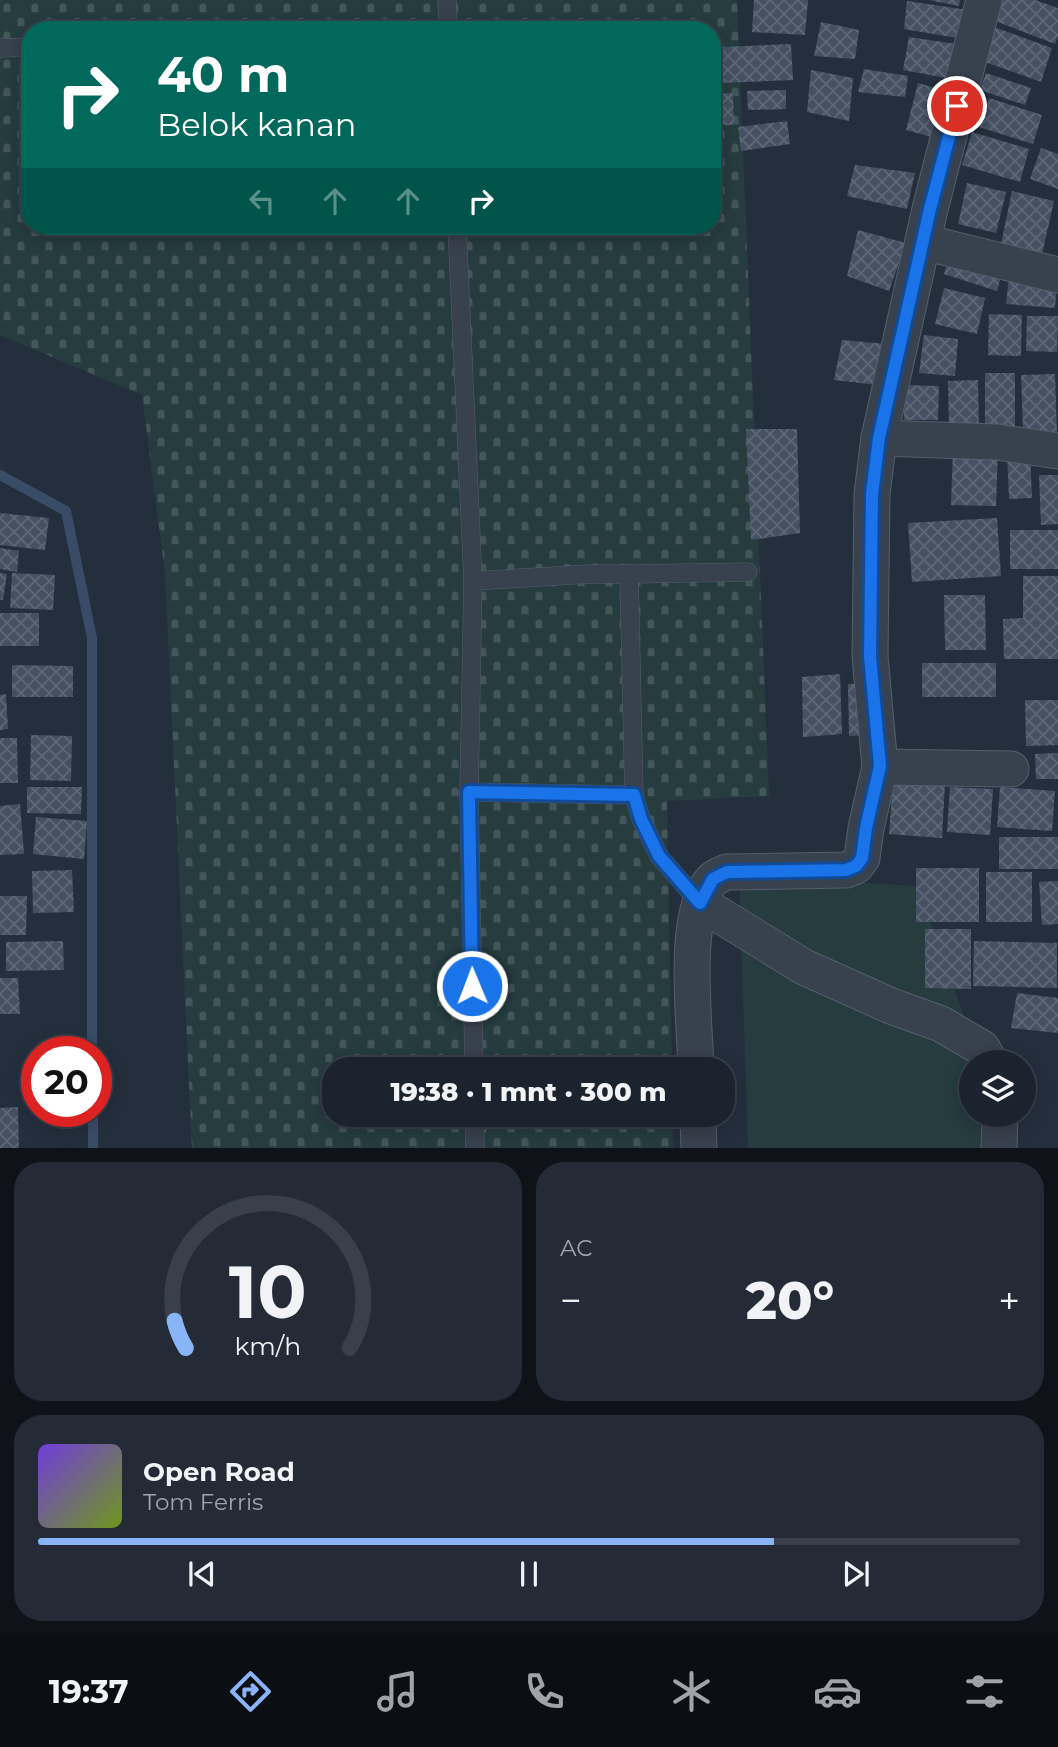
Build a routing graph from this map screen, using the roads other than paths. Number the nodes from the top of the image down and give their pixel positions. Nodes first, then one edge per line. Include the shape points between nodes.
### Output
1 (447, 0) edge
2 (984, 0) edge
3 (448, 21) edge
4 (21, 47) edge
5 (0, 48) edge
6 (457, 235) edge
7 (923, 242) junction
8 (1058, 275) edge
9 (879, 438) junction
10 (1058, 450) edge
11 (748, 572) dead end
12 (629, 574) junction
13 (473, 581) junction
14 (880, 766) junction
15 (1011, 769) dead end
16 (469, 792) junction
17 (634, 795) junction
18 (700, 903) junction
19 (983, 1050) edge
20 (474, 1057) edge
21 (696, 1057) edge
22 (475, 1127) edge
23 (698, 1127) edge
24 (1000, 1127) edge
25 (475, 1148) edge
26 (699, 1148) edge
27 (999, 1148) edge

1 - 3 lane
2 - 7 street
4 - 5 lane
6 - 13 lane
7 - 8 street
7 - 9 street
9 - 10 street via 997,442
9 - 14 street via 872,494 870,656
11 - 12 lane
12 - 13 lane
12 - 17 lane
13 - 16 lane
14 - 15 street
14 - 18 street via 862,858 856,866 846,870 727,872 713,879
16 - 17 lane
16 - 20 lane
17 - 18 lane via 659,856
18 - 19 street via 813,972 941,1024
18 - 21 street via 693,957
22 - 25 lane
23 - 26 street
24 - 27 street

